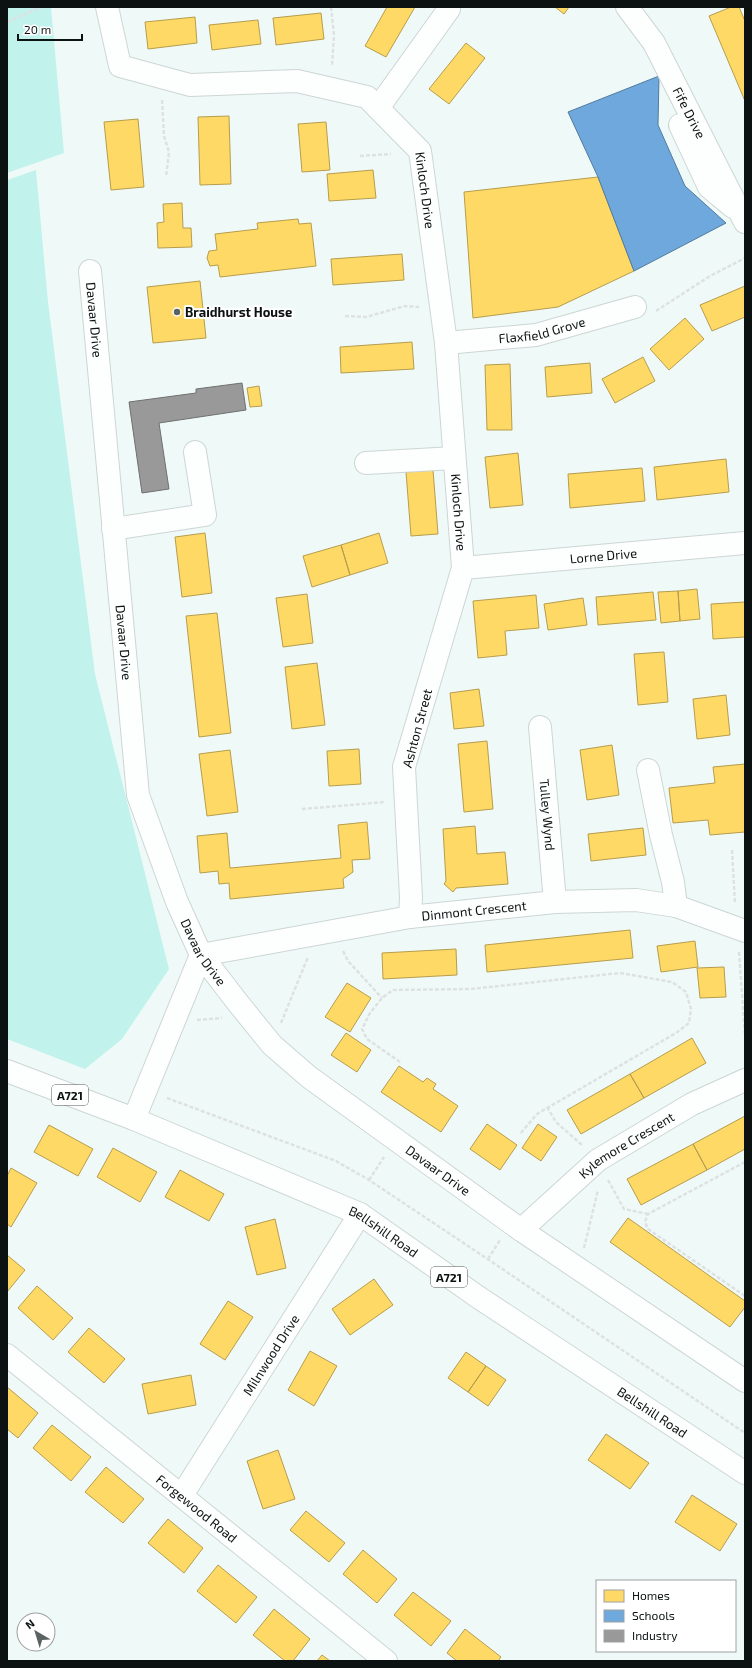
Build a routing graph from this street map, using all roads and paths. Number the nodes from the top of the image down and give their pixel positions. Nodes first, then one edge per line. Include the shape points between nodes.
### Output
1 (40, 7) edge
2 (107, 7) edge
3 (331, 7) edge
4 (627, 7) edge
5 (449, 9) dead end
6 (7, 22) edge
7 (161, 77) junction
8 (330, 89) junction
9 (378, 108) junction
10 (166, 177) dead end
11 (743, 217) edge
12 (745, 258) edge
13 (90, 271) dead end
14 (441, 307) junction
15 (635, 307) joint
16 (345, 316) dead end
17 (446, 343) junction
18 (195, 452) dead end
19 (454, 458) junction
20 (366, 463) dead end
21 (113, 529) junction
22 (745, 543) edge
23 (463, 568) junction
24 (540, 727) dead end
25 (648, 770) dead end
26 (405, 800) junction
27 (302, 809) dead end
28 (555, 902) junction
29 (676, 906) junction
30 (410, 917) junction
31 (325, 931) junction
32 (745, 931) edge
33 (201, 955) junction
34 (382, 998) junction
35 (248, 1016) junction
36 (171, 1027) junction
37 (272, 1045) junction
38 (400, 1062) dead end
39 (13, 1078) edge
40 (745, 1080) edge
41 (145, 1090) junction
42 (547, 1108) junction
43 (134, 1119) junction
44 (520, 1134) dead end
45 (395, 1139) junction
46 (745, 1162) edge
47 (602, 1168) junction
48 (369, 1180) junction
49 (360, 1214) junction
50 (648, 1214) junction
51 (522, 1230) junction
52 (584, 1252) dead end
53 (745, 1296) edge
54 (7, 1354) edge
55 (745, 1381) edge
56 (745, 1433) edge
57 (745, 1472) edge
58 (182, 1495) junction
59 (386, 1661) edge

1 - 6 path
2 - 7 street, Kinloch Drive via 120,66
3 - 8 path via 334,35
4 - 11 street, Fife Drive via 654,43
5 - 9 street
7 - 8 street, Kinloch Drive via 190,85 297,81
7 - 10 path via 164,136 169,152
8 - 9 street, Kinloch Drive via 367,97
9 - 14 street, Kinloch Drive via 420,151
12 - 15 path via 710,276 650,315
13 - 21 street, Davaar Drive
14 - 16 path via 405,306 366,317
14 - 17 street, Kinloch Drive
15 - 17 street, Flaxfield Grove via 536,335
17 - 19 street, Kinloch Drive
18 - 21 street via 205,515
19 - 20 street
19 - 23 street, Kinloch Drive
21 - 33 street, Davaar Drive via 138,796 177,902
22 - 23 street, Lorne Drive
23 - 26 street, Ashton Street via 404,767
24 - 28 street, Tulley Wynd
25 - 29 street
26 - 27 path
26 - 30 street, Ashton Street
28 - 29 street, Dinmont Crescent via 636,900
28 - 30 street, Dinmont Crescent
29 - 32 street, Dinmont Crescent
30 - 31 street, Dinmont Crescent
31 - 33 street, Dinmont Crescent
31 - 34 path
31 - 37 path
33 - 35 street, Davaar Drive
33 - 36 street
34 - 38 path via 362,1029 367,1039
34 - 42 path via 393,990 471,989 620,974 672,982 686,992 690,1009 689,1023
35 - 36 path via 196,1020
35 - 37 street, Davaar Drive
36 - 41 street
37 - 45 street, Davaar Drive via 309,1076
39 - 43 street, Bellshill Road / A721
40 - 47 street, Kylemore Crescent via 692,1104
41 - 43 street
41 - 48 path via 336,1161
42 - 44 path via 537,1114
42 - 47 path via 556,1122
43 - 49 street, Bellshill Road / A721
45 - 48 path
45 - 51 street, Davaar Drive
46 - 50 path
47 - 50 path via 624,1209
47 - 51 street, Kylemore Crescent
47 - 52 path
48 - 56 path
49 - 57 street, Bellshill Road / A721 via 478,1297
49 - 58 street, Milnwood Drive
50 - 53 path via 645,1222 648,1229
51 - 55 street, Davaar Drive
54 - 58 street, Forgewood Road
58 - 59 street, Forgewood Road

